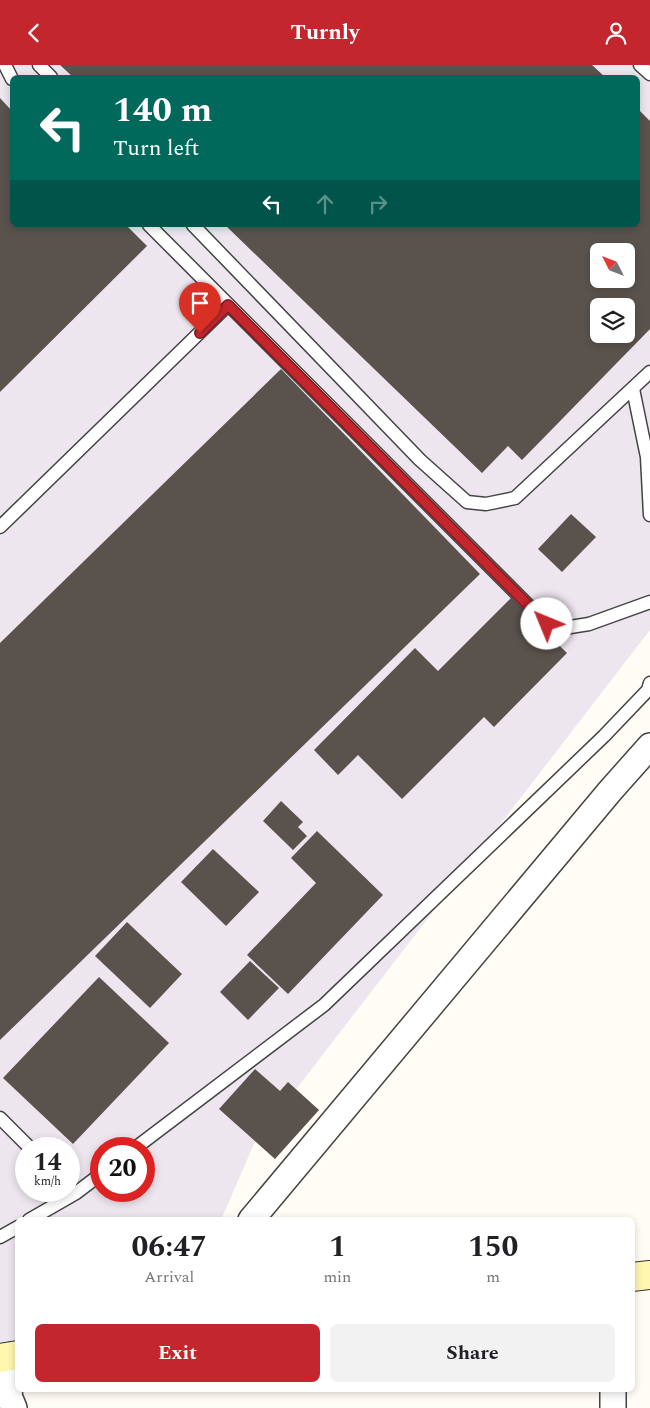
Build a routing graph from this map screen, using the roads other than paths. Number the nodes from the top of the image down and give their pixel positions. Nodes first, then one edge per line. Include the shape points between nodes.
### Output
1 (39, 65) edge
2 (640, 65) edge
3 (650, 74) edge
4 (49, 75) edge
5 (151, 227) edge
6 (195, 227) edge
7 (228, 305) junction
8 (650, 372) edge
9 (633, 389) junction
10 (650, 515) edge
11 (0, 527) edge
12 (650, 602) edge
13 (650, 683) edge
14 (650, 746) edge
15 (0, 1118) edge
16 (19, 1137) edge
17 (150, 1137) edge
18 (55, 1202) edge
19 (33, 1217) edge
20 (254, 1217) edge
21 (15, 1229) edge
22 (0, 1237) edge
23 (650, 1275) edge
24 (635, 1277) edge
25 (10, 1356) edge
26 (613, 1392) edge
27 (14, 1408) edge
28 (613, 1408) edge

1 - 4 lane
2 - 3 lane
5 - 7 lane
6 - 9 lane via 420,460 467,502 486,504 515,498
7 - 11 lane
7 - 12 lane via 547,624 564,628 589,624
8 - 9 lane
9 - 10 lane via 647,457
13 - 17 lane via 648,690 604,736 324,1005
14 - 20 street
15 - 16 lane
18 - 19 lane
21 - 22 lane
23 - 24 street
25 - 27 street via 9,1395
26 - 28 street

